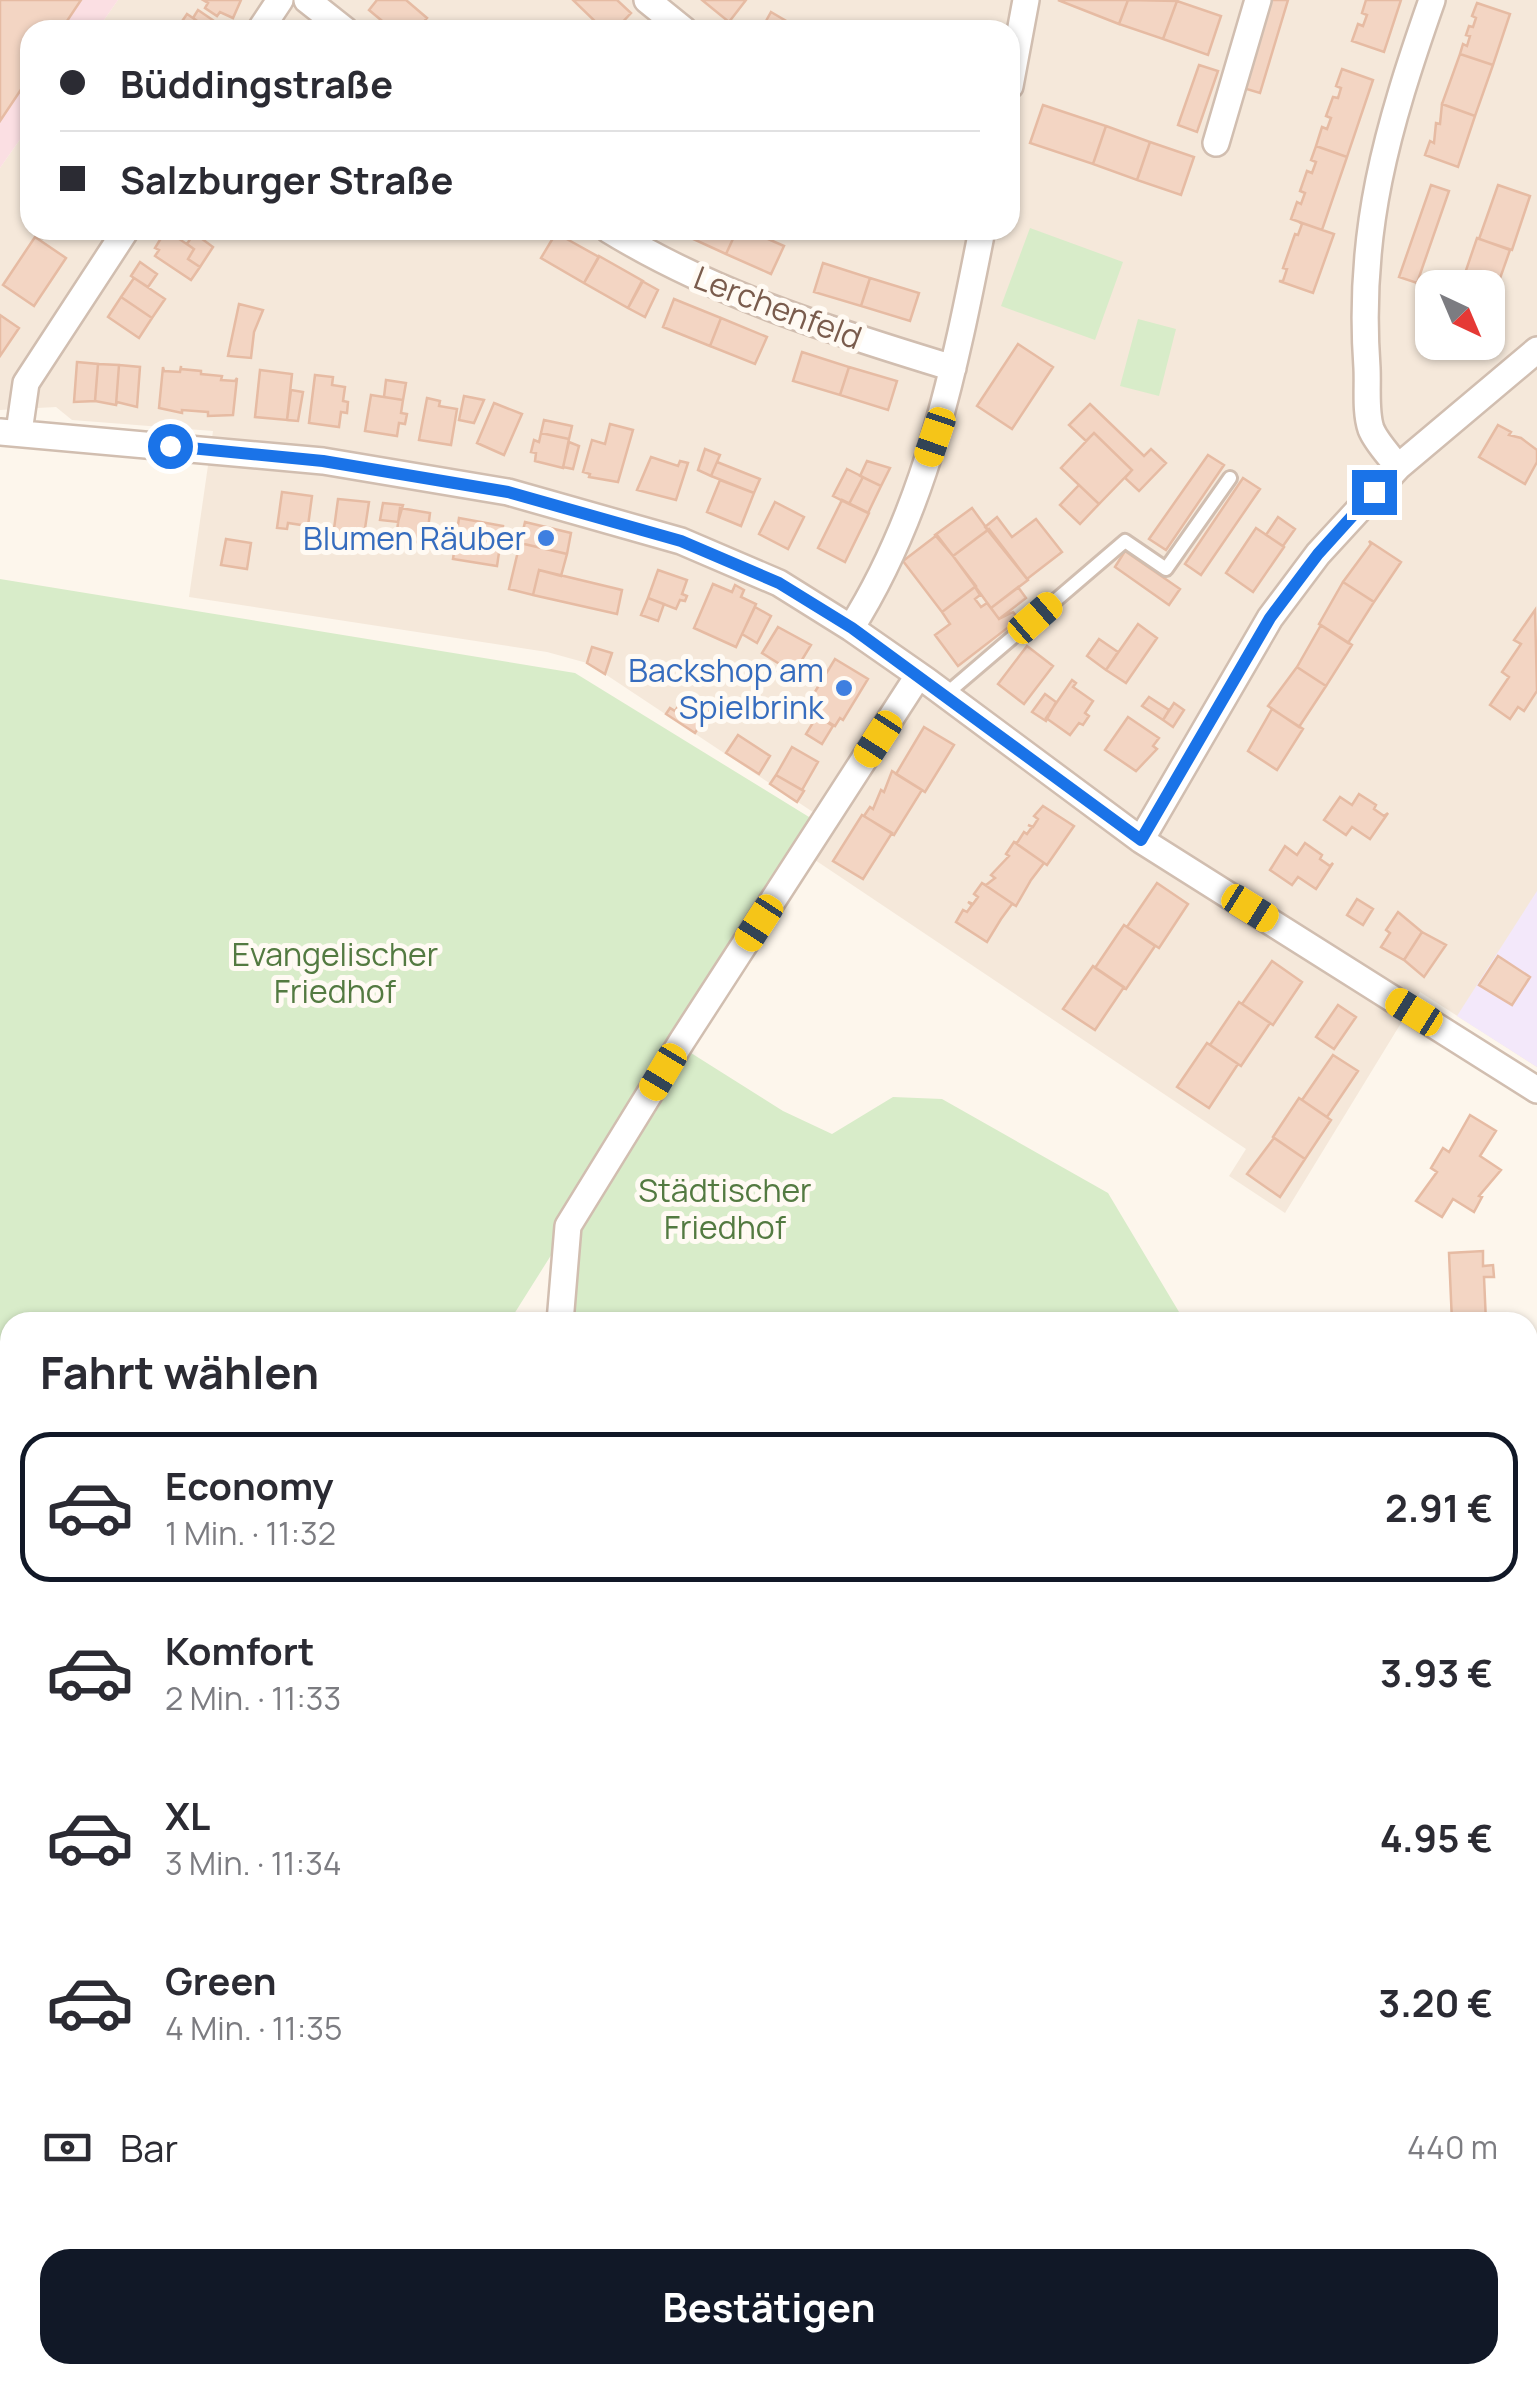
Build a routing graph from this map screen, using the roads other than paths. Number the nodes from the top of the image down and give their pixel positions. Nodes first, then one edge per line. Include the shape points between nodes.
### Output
1 (307, 0) edge
2 (647, 0) edge
3 (1026, 0) edge
4 (1258, 0) edge
5 (1432, 0) edge
6 (332, 20) edge
7 (672, 20) edge
8 (1020, 32) edge
9 (1216, 143) dead end
10 (119, 240) edge
11 (627, 240) edge
12 (980, 240) edge
13 (1537, 350) edge
14 (954, 368) junction
15 (9, 432) edge
16 (1398, 467) junction
17 (1230, 478) dead end
18 (852, 628) junction
19 (918, 676) junction
20 (945, 695) junction
21 (1141, 840) junction
22 (1537, 1090) edge
23 (561, 1312) edge

1 - 6 street
2 - 7 street
3 - 8 street
4 - 9 street
5 - 16 street via 1378,172 1365,258 1372,430
10 - 15 street via 26,383
11 - 14 street, Lerchenfeld via 762,305
12 - 14 street
13 - 16 street
14 - 18 street via 907,517
15 - 18 street via 323,461 508,492 681,541 779,583
16 - 21 street via 1270,618
17 - 20 lane via 1166,569 1125,541
18 - 19 street
19 - 20 street
19 - 23 street via 568,1226
20 - 21 street
21 - 22 street

